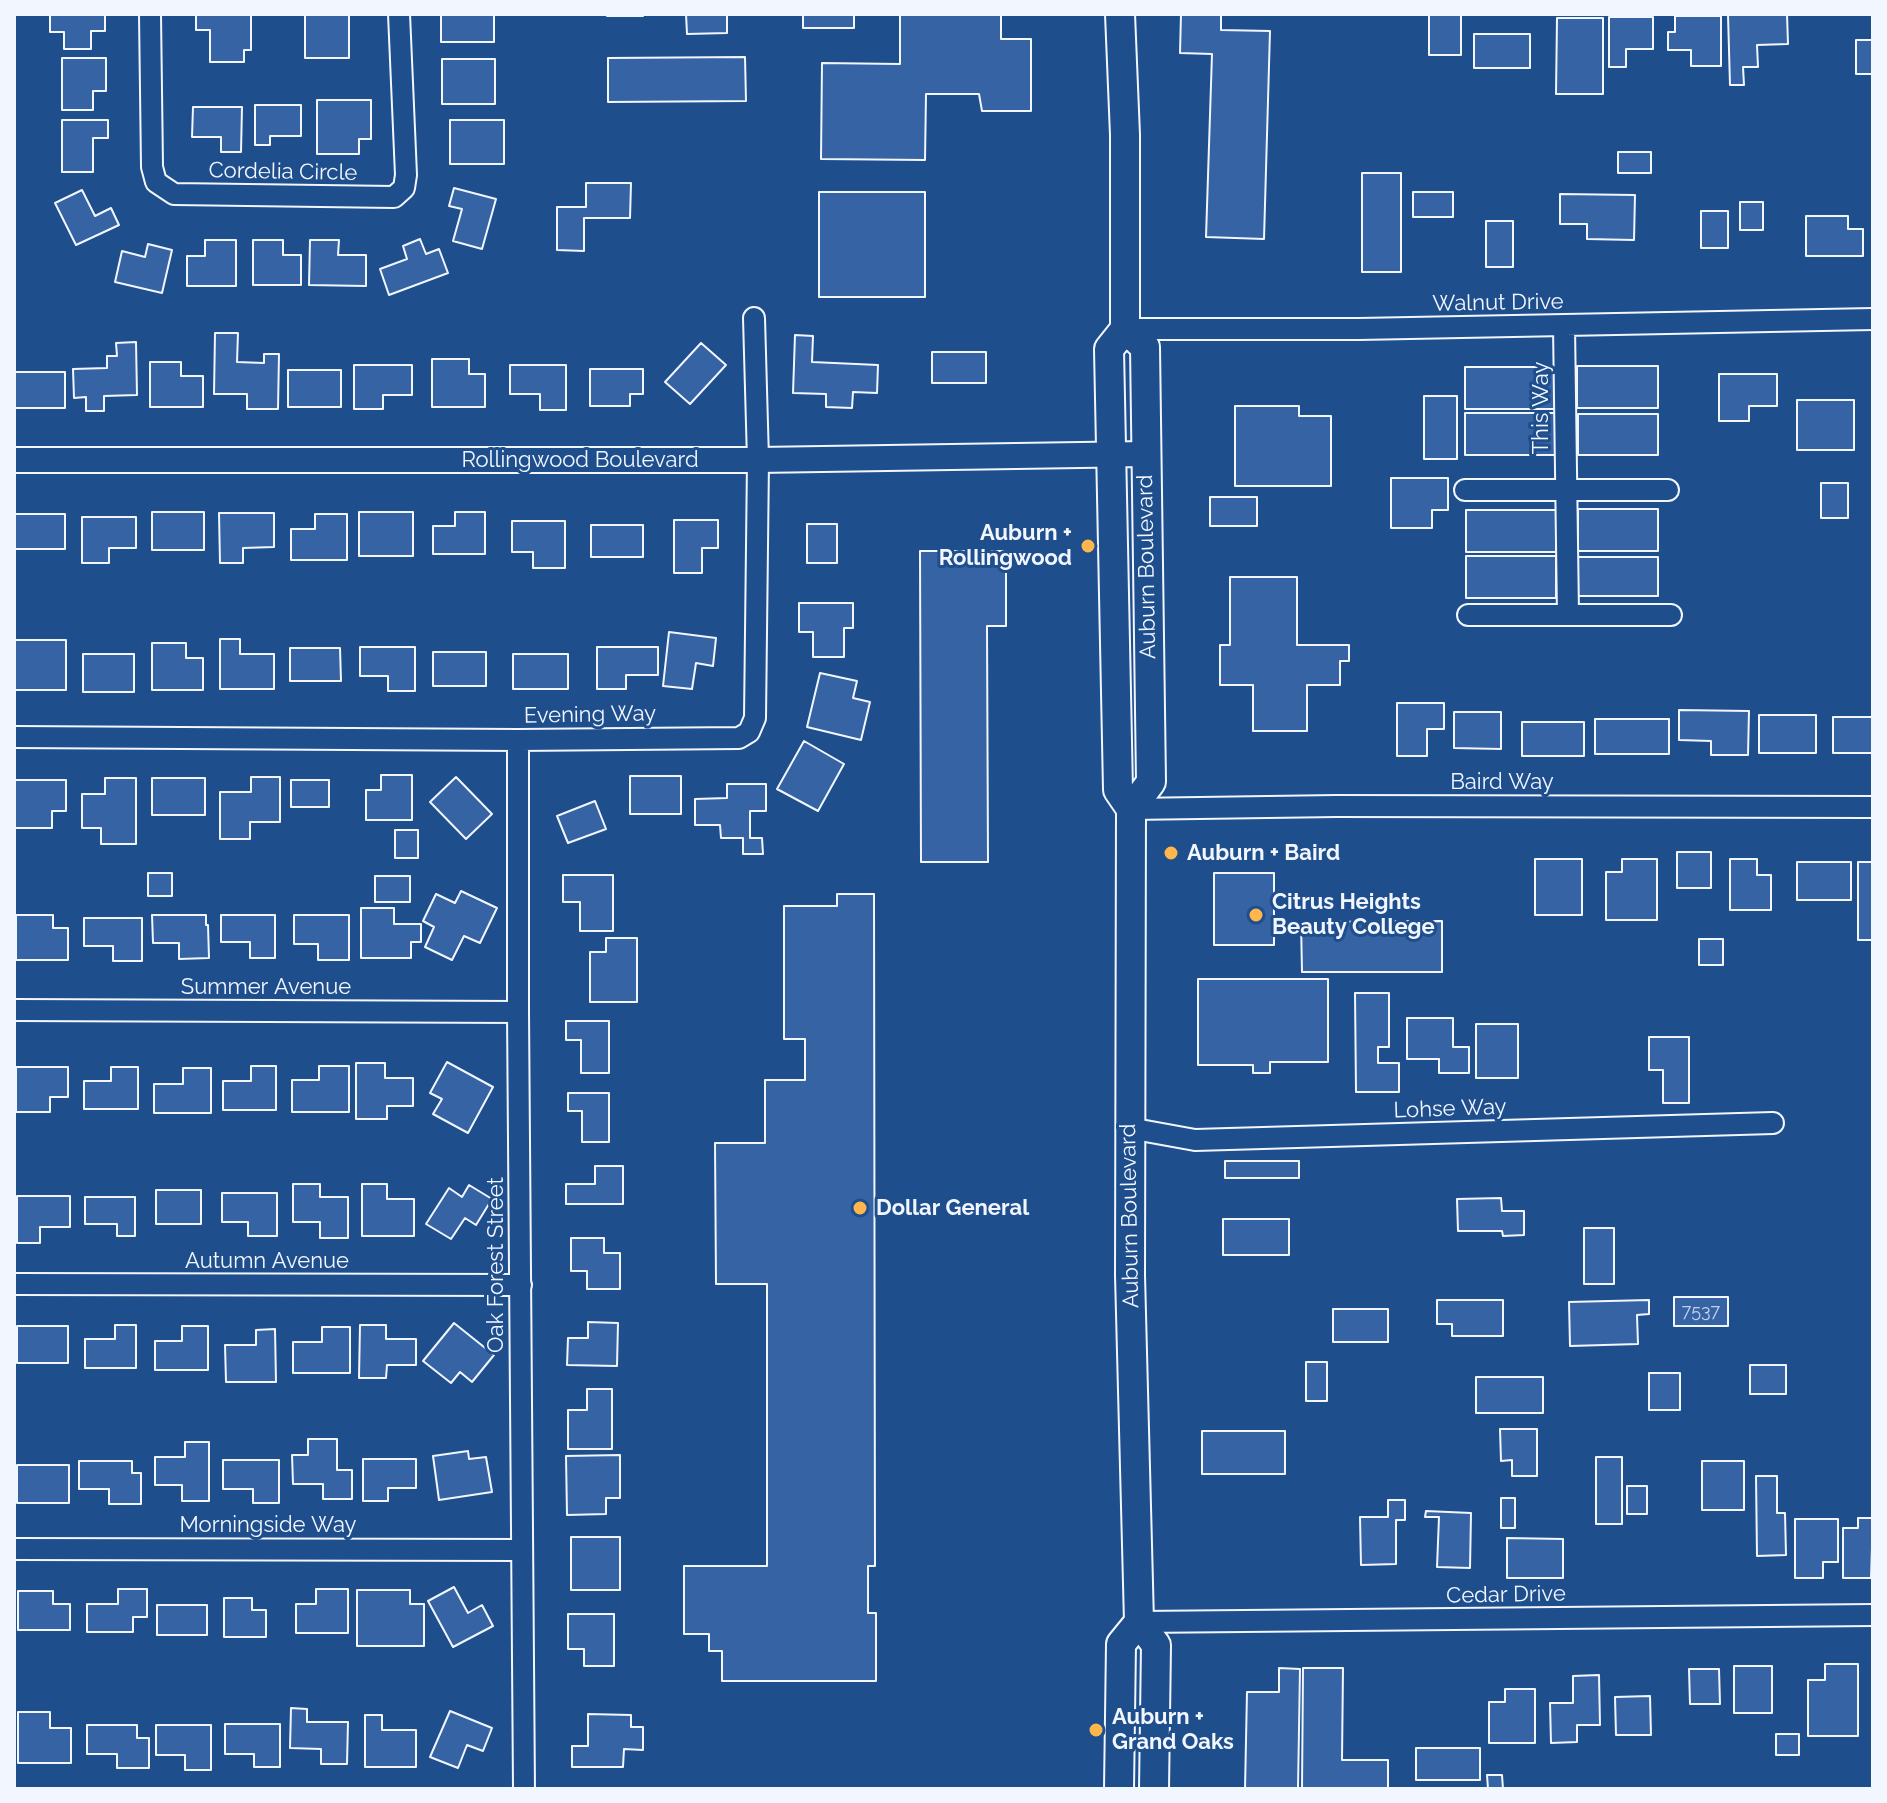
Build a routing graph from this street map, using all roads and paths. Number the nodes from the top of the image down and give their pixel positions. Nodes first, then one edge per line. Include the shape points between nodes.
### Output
1 (150, 14) edge
2 (399, 14) edge
3 (1120, 14) edge
4 (754, 318) dead end
5 (1873, 319) edge
6 (1564, 326) junction
7 (1125, 329) junction
8 (1145, 454) junction
9 (1111, 455) junction
10 (14, 460) edge
11 (758, 460) junction
12 (1465, 490) dead end
13 (1565, 490) junction
14 (1668, 490) dead end
15 (1468, 615) dead end
16 (1568, 615) junction
17 (1671, 615) dead end
18 (14, 737) edge
19 (518, 740) junction
20 (1873, 807) edge
21 (1131, 809) junction
22 (14, 1010) edge
23 (518, 1012) junction
24 (1773, 1123) dead end
25 (1129, 1128) junction
26 (14, 1284) edge
27 (521, 1285) junction
28 (14, 1549) edge
29 (522, 1550) junction
30 (1873, 1615) edge
31 (1139, 1622) junction
32 (524, 1789) edge
33 (1119, 1789) edge
34 (1154, 1789) edge

1 - 2 street, Cordelia Circle via 156,182 174,194 394,197 404,188 406,175
3 - 7 main road, Auburn Boulevard
4 - 11 street, Evening Way
5 - 6 street, Walnut Drive
6 - 7 street, Walnut Drive
6 - 13 street, This Way
7 - 8 main road, Auburn Boulevard via 1145,347
7 - 9 main road, Auburn Boulevard via 1109,349
8 - 9 street, Rollingwood Boulevard
8 - 21 main road, Auburn Boulevard via 1151,782
9 - 11 street, Rollingwood Boulevard
9 - 21 main road, Auburn Boulevard via 1118,790
10 - 11 street, Rollingwood Boulevard
11 - 19 street, Evening Way via 755,718 749,732 739,738
12 - 13 street
13 - 14 street
13 - 16 street, This Way
15 - 16 street
16 - 17 street
18 - 19 street, Evening Way
19 - 23 street, Oak Forest Street
20 - 21 street, Baird Way
21 - 25 main road, Auburn Boulevard
22 - 23 street, Summer Avenue
23 - 27 street, Oak Forest Street
24 - 25 street, Lohse Way via 1195,1140
25 - 31 main road, Auburn Boulevard
26 - 27 street, Autumn Avenue
27 - 29 street, Oak Forest Street
28 - 29 street, Morningside Way
29 - 32 street, Oak Forest Street
30 - 31 street, Cedar Drive
31 - 33 main road, Auburn Boulevard via 1121,1644
31 - 34 main road, Auburn Boulevard via 1156,1645

